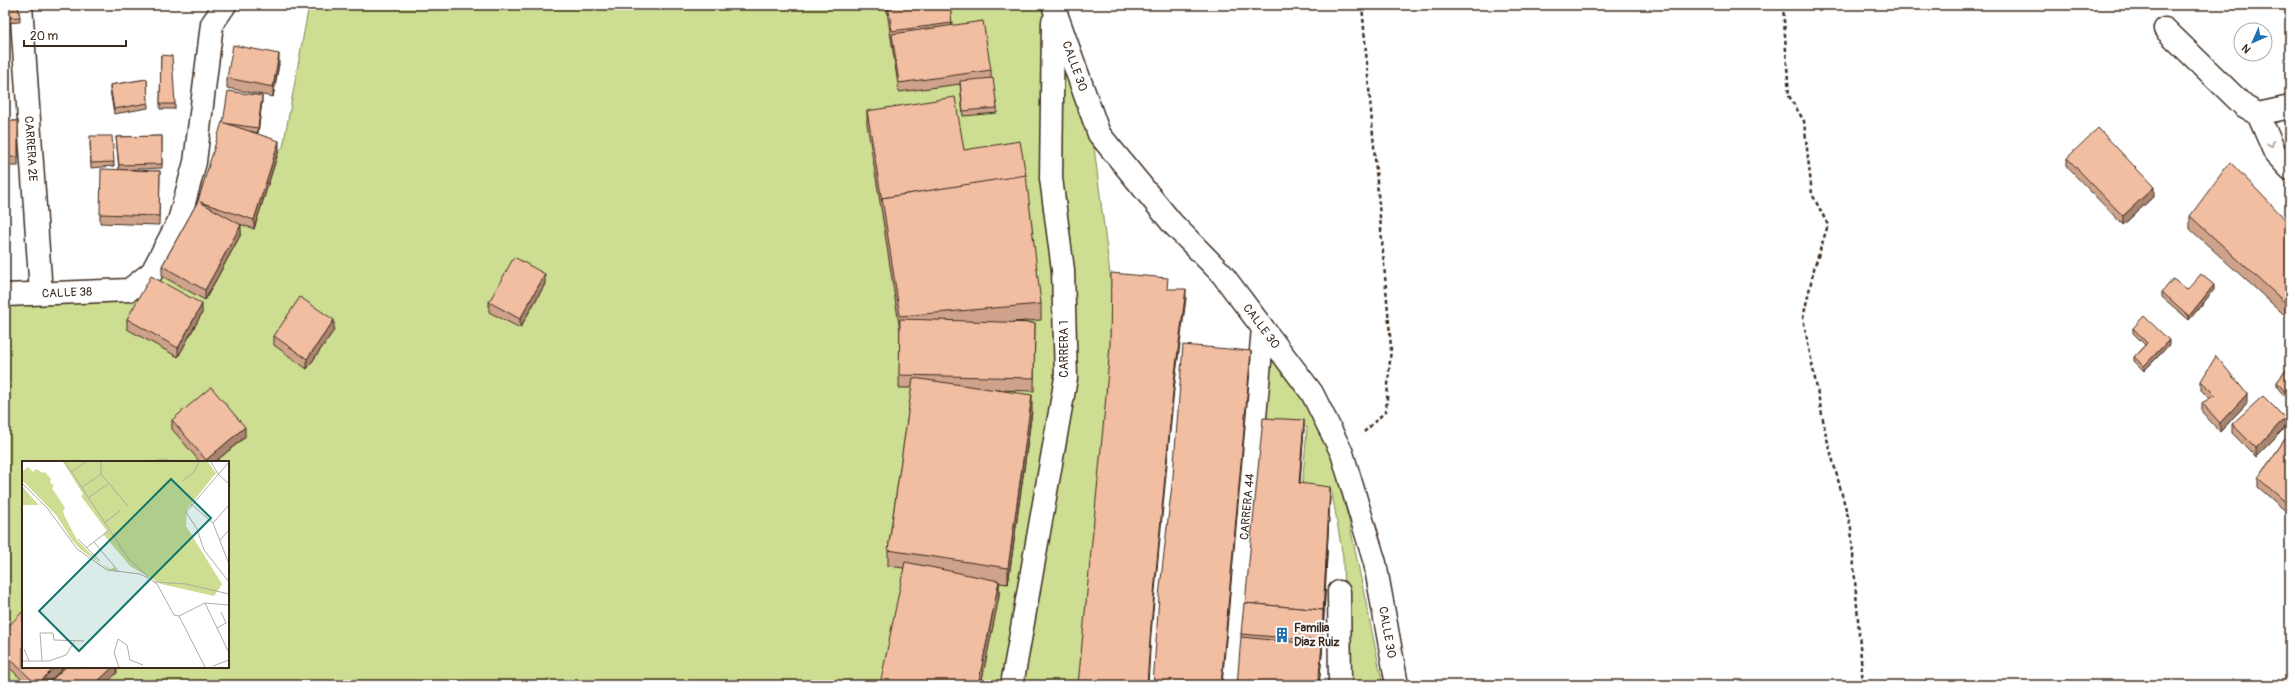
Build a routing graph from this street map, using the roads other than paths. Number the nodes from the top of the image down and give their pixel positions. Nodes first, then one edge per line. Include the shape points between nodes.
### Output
1 (21, 5) edge
2 (224, 5) edge
3 (1053, 7) edge
4 (2165, 29) dead end
5 (2290, 107) edge
6 (2258, 114) junction
7 (2290, 169) edge
8 (40, 293) junction
9 (5, 295) edge
10 (1263, 328) junction
11 (1339, 592) dead end
12 (1012, 685) edge
13 (1231, 685) edge
14 (1340, 685) edge
15 (1397, 685) edge

1 - 8 street, CARRERA 2E
2 - 8 street, CALLE 38 via 212,24 195,162 179,221 152,272 129,290
3 - 10 street, CALLE 30 via 1099,134 1172,223 1222,274
3 - 12 street, CARRERA 1 via 1051,178 1063,270 1066,378
4 - 6 street via 2244,106
5 - 6 street
6 -> 7 street via 2275,153
8 - 9 street, CALLE 38
10 - 13 street, CARRERA 44
10 - 15 street, CALLE 30 via 1312,393 1342,453 1374,563
11 - 14 street

